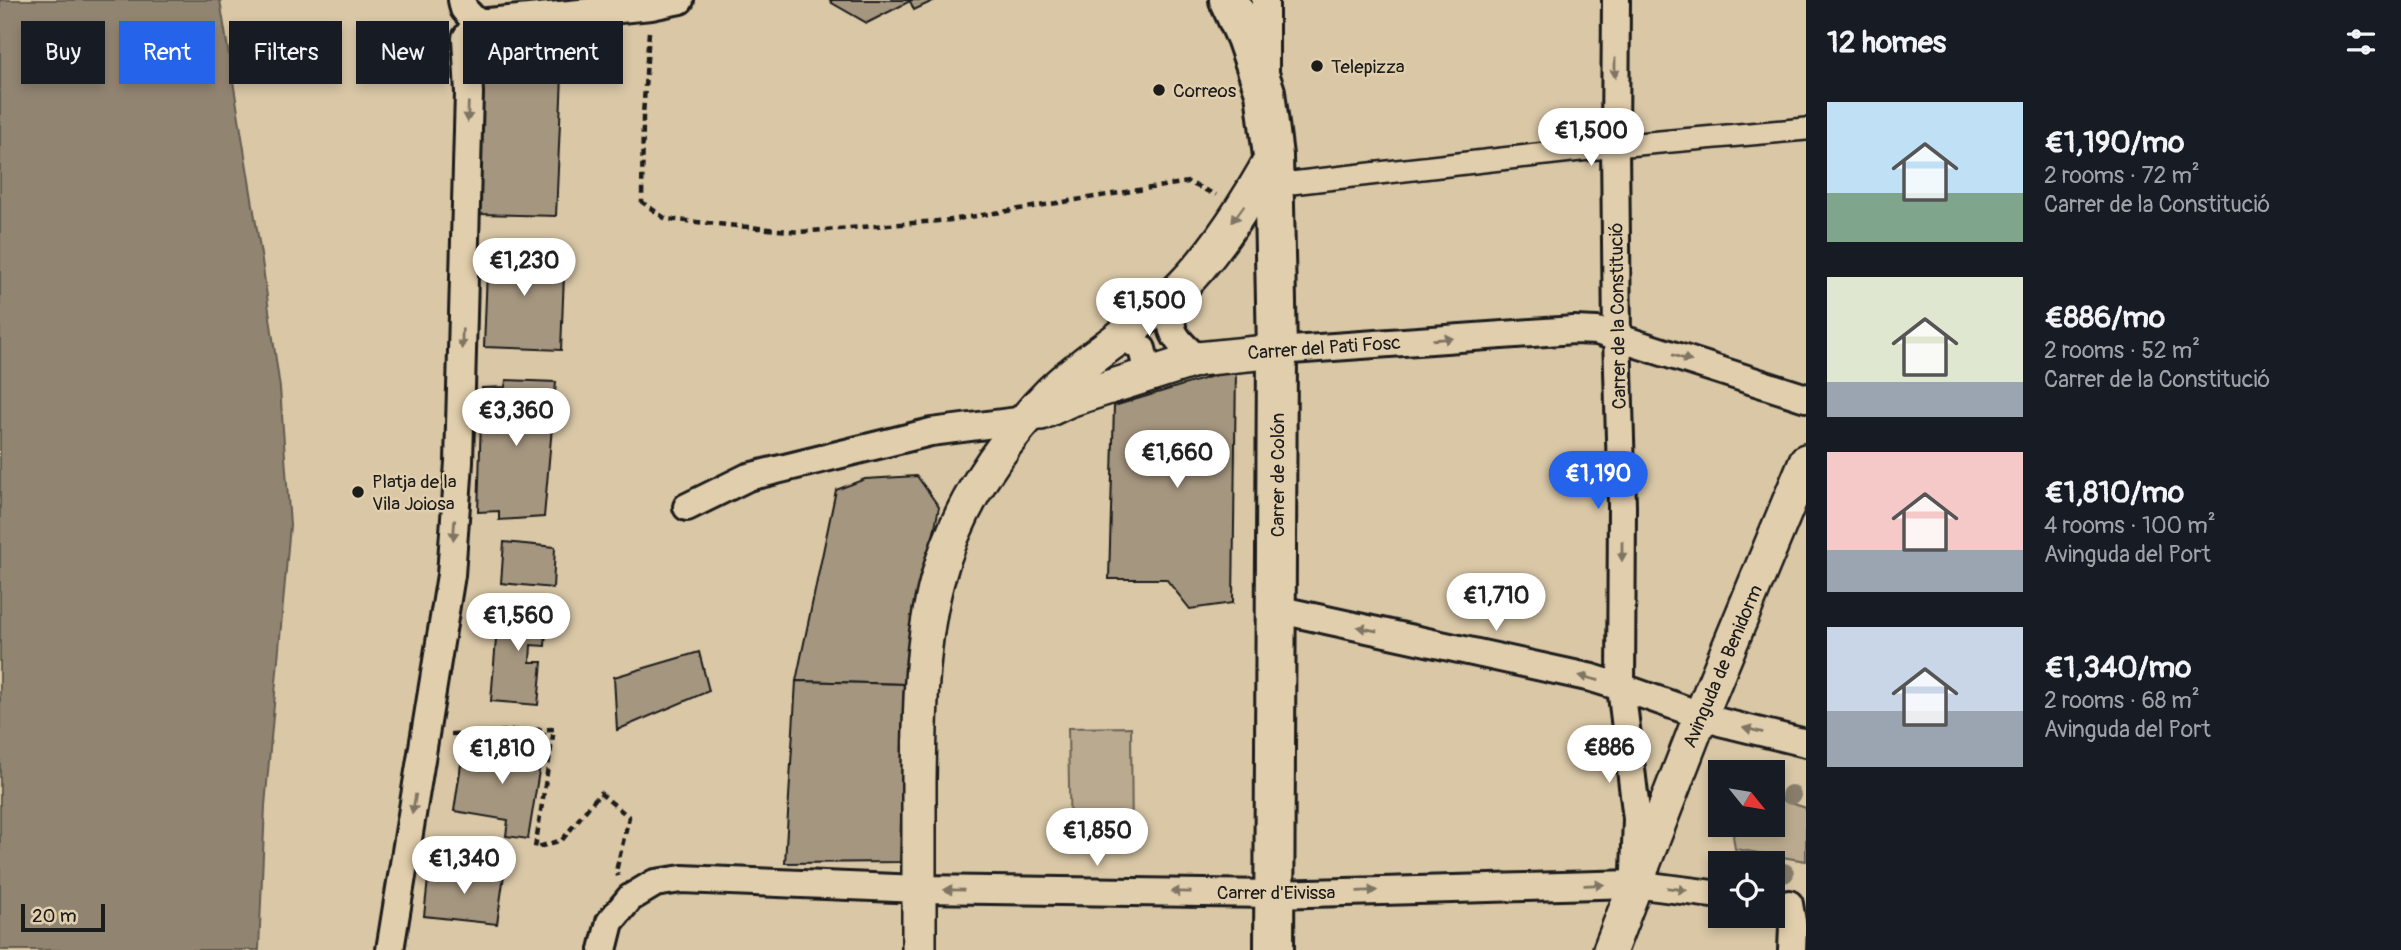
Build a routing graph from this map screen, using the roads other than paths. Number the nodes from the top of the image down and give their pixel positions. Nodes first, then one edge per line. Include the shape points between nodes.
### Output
1 (462, 0) edge
2 (680, 0) edge
3 (1229, 0) edge
4 (1265, 0) edge
5 (1616, 0) edge
6 (475, 21) edge
7 (497, 21) edge
8 (469, 84) edge
9 (1265, 92) junction
10 (1806, 129) edge
11 (1615, 146) junction
12 (1273, 170) junction
13 (1176, 292) junction
14 (1617, 336) junction
15 (1118, 338) junction
16 (1277, 351) junction
17 (1198, 359) junction
18 (1141, 376) junction
19 (1806, 398) edge
20 (1026, 420) junction
21 (1806, 461) edge
22 (687, 507) dead end
23 (1276, 609) junction
24 (1621, 687) junction
25 (1701, 715) junction
26 (1806, 743) edge
27 (1634, 884) junction
28 (919, 890) junction
29 (1708, 893) edge
30 (1274, 894) junction
31 (1789, 904) edge
32 (390, 950) edge
33 (603, 950) edge
34 (919, 950) edge
35 (1275, 950) edge
36 (1610, 950) edge
37 (1792, 950) edge

1 - 6 street
2 - 7 street
3 - 9 main road
4 - 9 street, Carrer de Colón
5 -> 11 street, Carrer de la Constitució
8 -> 32 street via 459,449 451,575
9 - 12 main road, Carrer de Colón
10 - 11 street
11 - 12 street
11 - 14 street, Carrer de la Constitució
12 -> 13 street
12 - 16 main road, Carrer de Colón
13 - 15 street
13 - 17 street via 1170,315 1172,330
16 -> 14 street, Carrer del Pati Fosc via 1574,330
14 -> 19 street, Carrer del Pati Fosc
14 -> 24 street, Carrer de la Constitució
15 - 18 street via 1142,349 1146,365
15 - 20 street via 1062,382
16 - 17 street, Carrer del Pati Fosc
16 - 23 main road, Carrer de Colón
17 - 18 street, Carrer del Pati Fosc
18 - 20 street, Carrer del Pati Fosc
20 - 22 street, Carrer del Pati Fosc via 931,432 748,477
20 - 28 street via 985,472 937,581 920,709
21 - 25 street, Avinguda de Benidorm
24 -> 23 street
23 - 30 main road, Carrer de Colón
24 - 25 street
24 - 27 street, Carrer de la Constitució via 1637,819
26 -> 25 street
25 - 27 street, Avinguda de Benidorm
27 -> 29 street, Carrer d'Eivissa
30 -> 27 street, Carrer d'Eivissa
27 - 36 street, Avinguda de Benidorm
30 -> 28 street, Carrer d'Eivissa
28 - 33 street, Carrer d'Eivissa via 682,879 655,883 630,898 610,922
28 - 34 street
30 - 35 main road, Carrer de Colón
31 - 37 street

